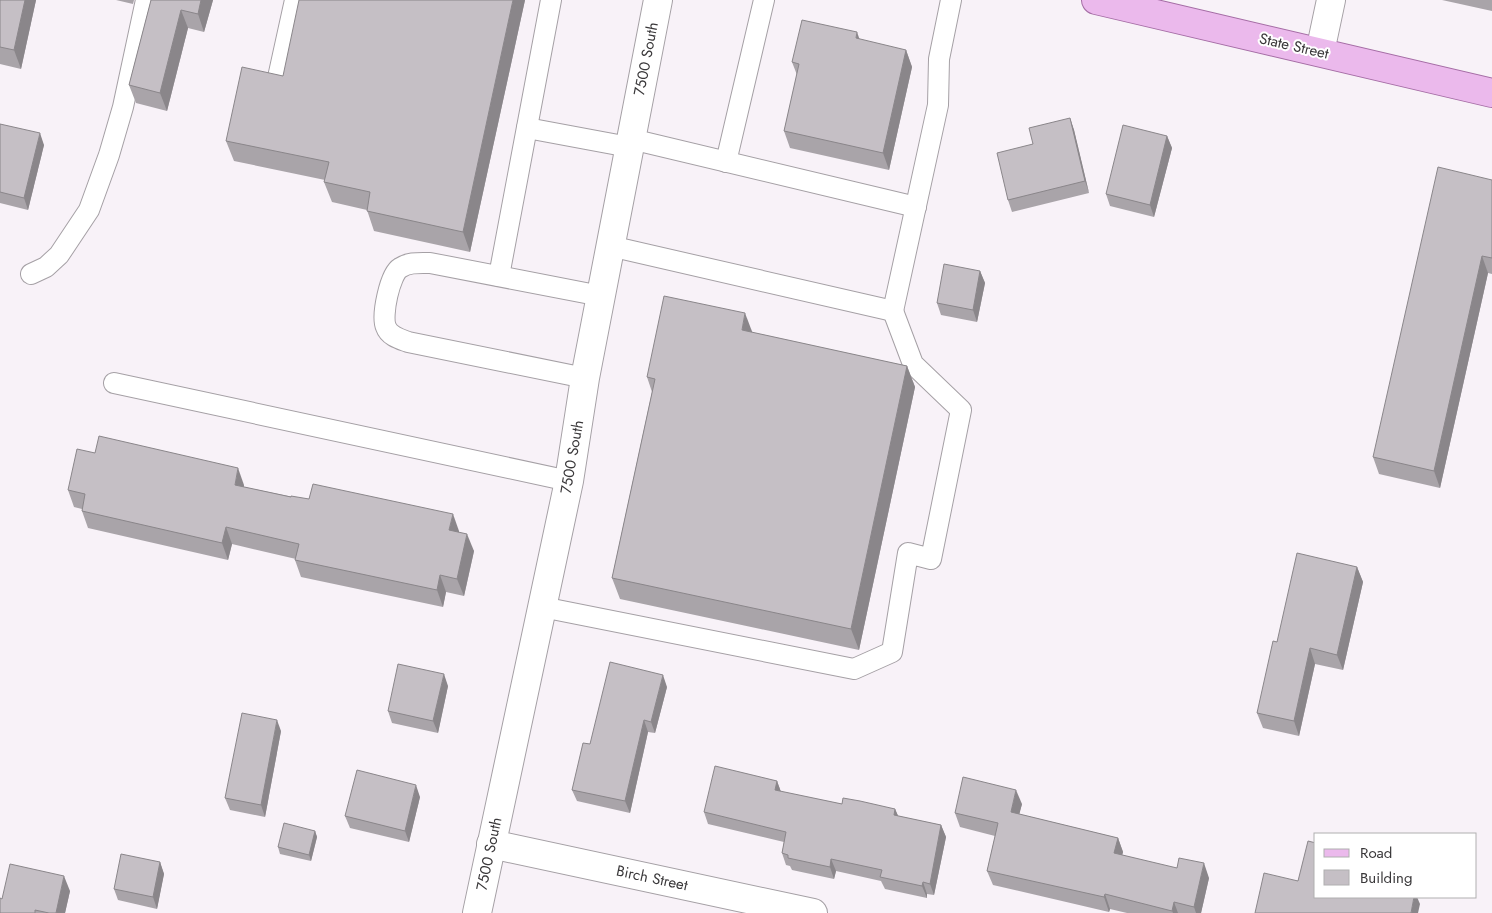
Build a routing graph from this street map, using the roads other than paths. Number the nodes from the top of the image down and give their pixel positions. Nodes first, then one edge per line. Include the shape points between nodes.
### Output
1 (146, 0) edge
2 (295, 0) edge
3 (551, 0) edge
4 (658, 0) edge
5 (764, 0) edge
6 (951, 0) edge
7 (1331, 0) edge
8 (1103, 1) edge
9 (1320, 52) junction
10 (277, 82) edge
11 (1492, 93) edge
12 (527, 128) junction
13 (630, 143) junction
14 (726, 162) junction
15 (916, 207) junction
16 (610, 246) junction
17 (31, 274) dead end
18 (499, 276) junction
19 (601, 296) junction
20 (892, 311) junction
21 (585, 378) junction
22 (114, 383) dead end
23 (569, 480) junction
24 (542, 607) junction
25 (491, 844) junction
26 (477, 913) edge
27 (813, 913) edge

1 - 17 lane via 110,155 89,210 59,255
2 - 10 lane
3 - 12 lane
4 - 13 street, 7500 South
5 - 14 lane
6 - 15 lane via 939,59 938,105
7 - 9 street
8 - 9 main road, State Street
9 - 11 main road, State Street
12 - 13 lane
12 - 18 lane
13 - 14 lane
13 - 16 street, 7500 South
14 - 15 lane
15 - 20 lane
16 - 19 street, 7500 South
16 - 20 lane
18 - 19 lane
18 - 21 lane via 430,262 411,263 398,268 391,280 384,313 386,327 394,336 408,342
19 - 21 street, 7500 South
20 - 24 lane via 913,364 961,410 932,559 908,553 892,652 854,669
21 - 23 street, 7500 South
22 - 23 lane
23 - 24 street, 7500 South
24 - 25 street, 7500 South
25 - 26 street, 7500 South
25 - 27 street, Birch Street

